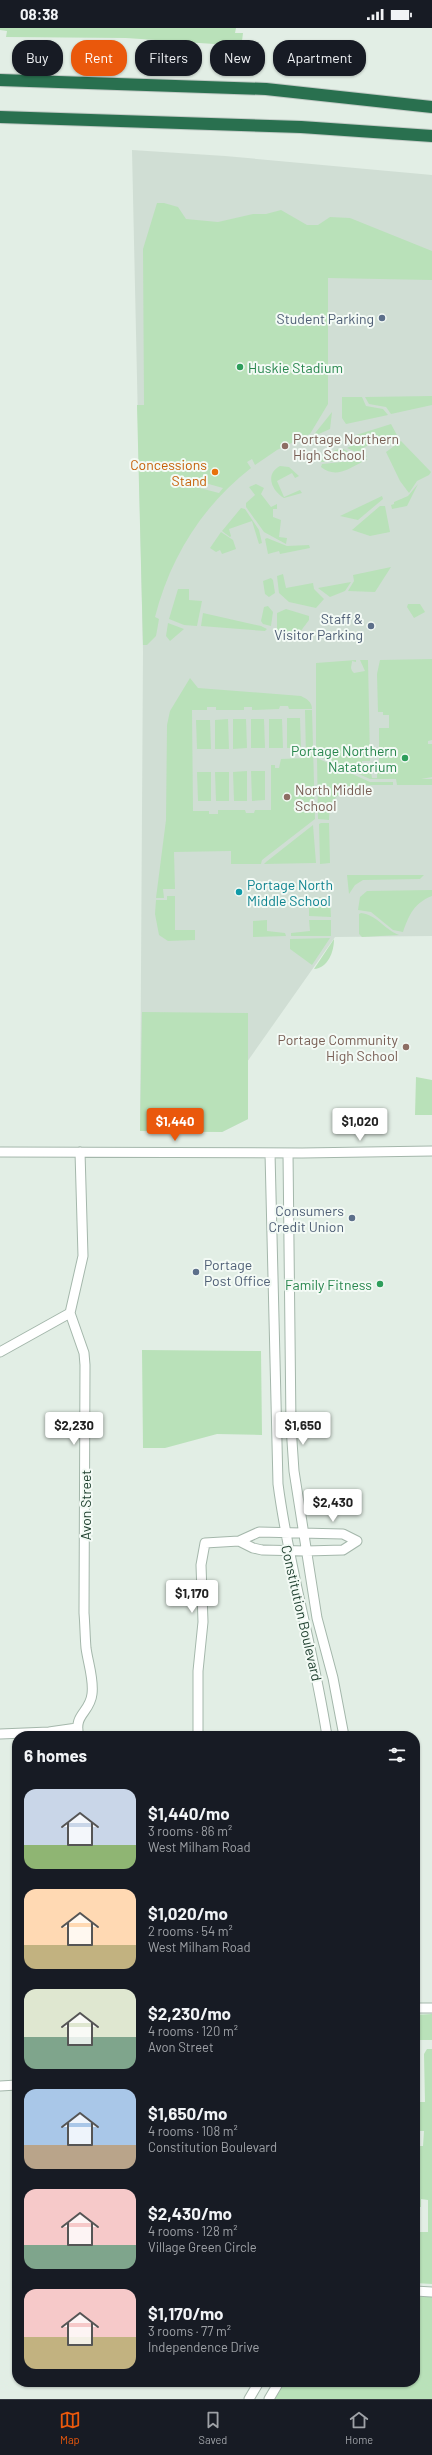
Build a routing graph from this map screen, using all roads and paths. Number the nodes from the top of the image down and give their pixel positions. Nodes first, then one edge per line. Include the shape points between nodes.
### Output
1 (0, 80) edge
2 (432, 107) edge
3 (0, 116) edge
4 (432, 136) edge
5 (432, 1151) edge
6 (0, 1152) edge
7 (80, 1152) junction
8 (270, 1153) junction
9 (288, 1153) junction
10 (70, 1313) junction
11 (0, 1352) edge
12 (284, 1532) junction
13 (303, 1533) junction
14 (239, 1541) junction
15 (288, 1551) junction
16 (306, 1551) junction
17 (78, 1731) edge
18 (198, 1731) edge
19 (327, 1731) edge
20 (343, 1731) edge
21 (0, 1734) edge
22 (12, 1734) edge
23 (420, 2008) edge
24 (432, 2008) edge
25 (12, 2085) edge
26 (0, 2086) edge
27 (420, 2291) edge
28 (432, 2292) edge
29 (256, 2387) edge
30 (276, 2387) edge
31 (249, 2399) edge
32 (269, 2399) edge

1 - 2 highway via 266,89
3 - 4 highway via 301,127
5 - 9 street
6 - 7 street
7 - 8 street
7 - 10 street via 83,1256
8 - 9 street
8 - 12 street, Constitution Boulevard via 273,1374 278,1484
9 - 13 street, Constitution Boulevard via 291,1426 294,1471
10 - 11 street
10 - 17 street, Avon Street via 84,1353 85,1365 84,1614 86,1647 93,1687 91,1701 79,1717
12 - 13 street
12 - 14 street via 259,1532
12 - 15 street, Constitution Boulevard
13 - 16 street, Constitution Boulevard
13 - 16 street via 343,1534 357,1541 343,1550
14 - 15 street via 253,1548
14 - 18 street via 205,1543 201,1565 203,1622 198,1671
15 - 16 street
15 - 19 street, Constitution Boulevard
16 - 20 street, Constitution Boulevard via 317,1618 333,1678
21 - 22 street
23 - 24 street
25 - 26 street
27 - 28 street
29 - 31 street
30 - 32 street

